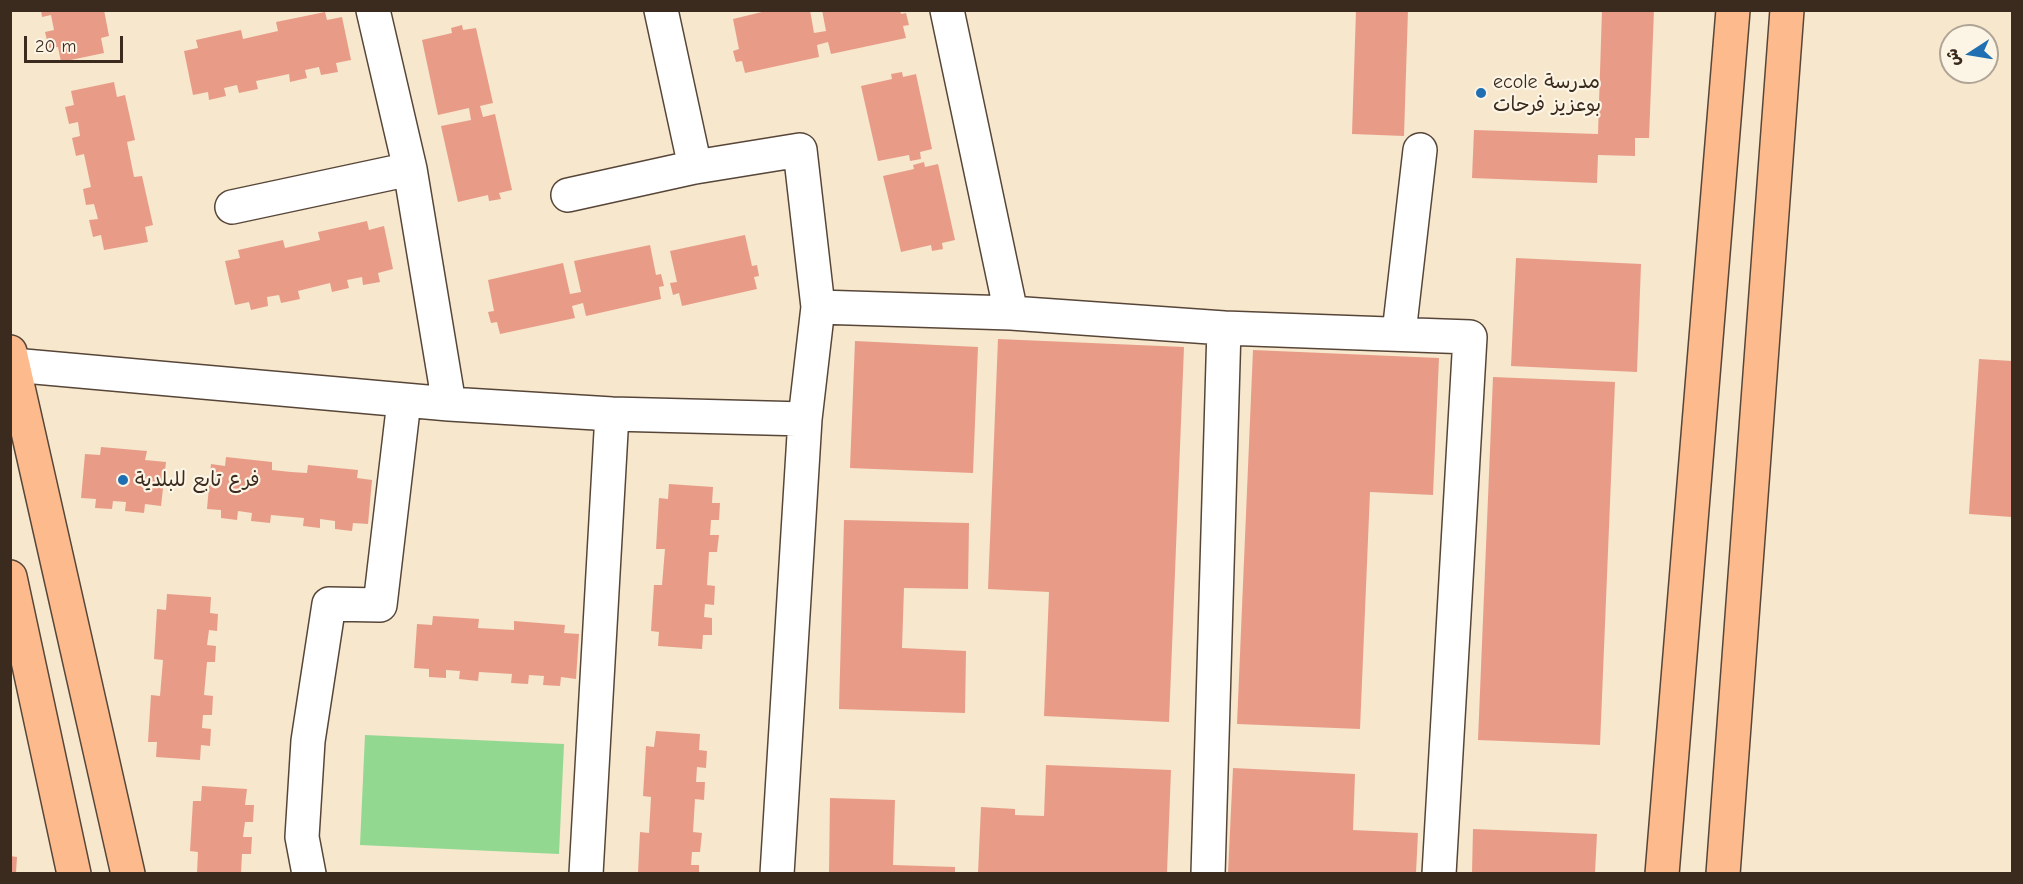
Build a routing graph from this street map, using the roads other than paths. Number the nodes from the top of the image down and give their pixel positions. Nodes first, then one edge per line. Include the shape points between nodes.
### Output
1 (373, 10) edge
2 (661, 10) edge
3 (947, 10) edge
4 (1734, 10) edge
5 (1787, 10) edge
6 (1420, 150) dead end
7 (695, 167) junction
8 (410, 169) junction
9 (568, 195) dead end
10 (232, 207) dead end
11 (818, 307) junction
12 (1011, 313) junction
13 (1224, 328) junction
14 (1399, 333) junction
15 (12, 358) edge
16 (404, 401) junction
17 (449, 404) junction
18 (612, 414) junction
19 (805, 419) junction
20 (10, 578) edge
21 (74, 873) edge
22 (128, 873) edge
23 (309, 873) edge
24 (586, 873) edge
25 (777, 873) edge
26 (1208, 873) edge
27 (1439, 873) edge
28 (1662, 873) edge
29 (1723, 873) edge

1 - 8 street
2 - 7 street
3 - 12 street
4 - 28 main road
5 - 29 main road
6 - 14 street
7 - 9 street
7 - 11 street via 800,150
8 - 10 street
8 - 17 street
11 - 12 street
11 - 19 street
12 - 13 street
13 - 14 street
13 - 26 street
14 - 27 street via 1470,337
15 - 16 street
15 - 22 main road
16 - 17 street
16 - 23 street via 380,605 329,604 308,741 302,837
17 - 18 street
18 - 19 street
18 - 24 street
19 - 25 street
20 - 21 main road

